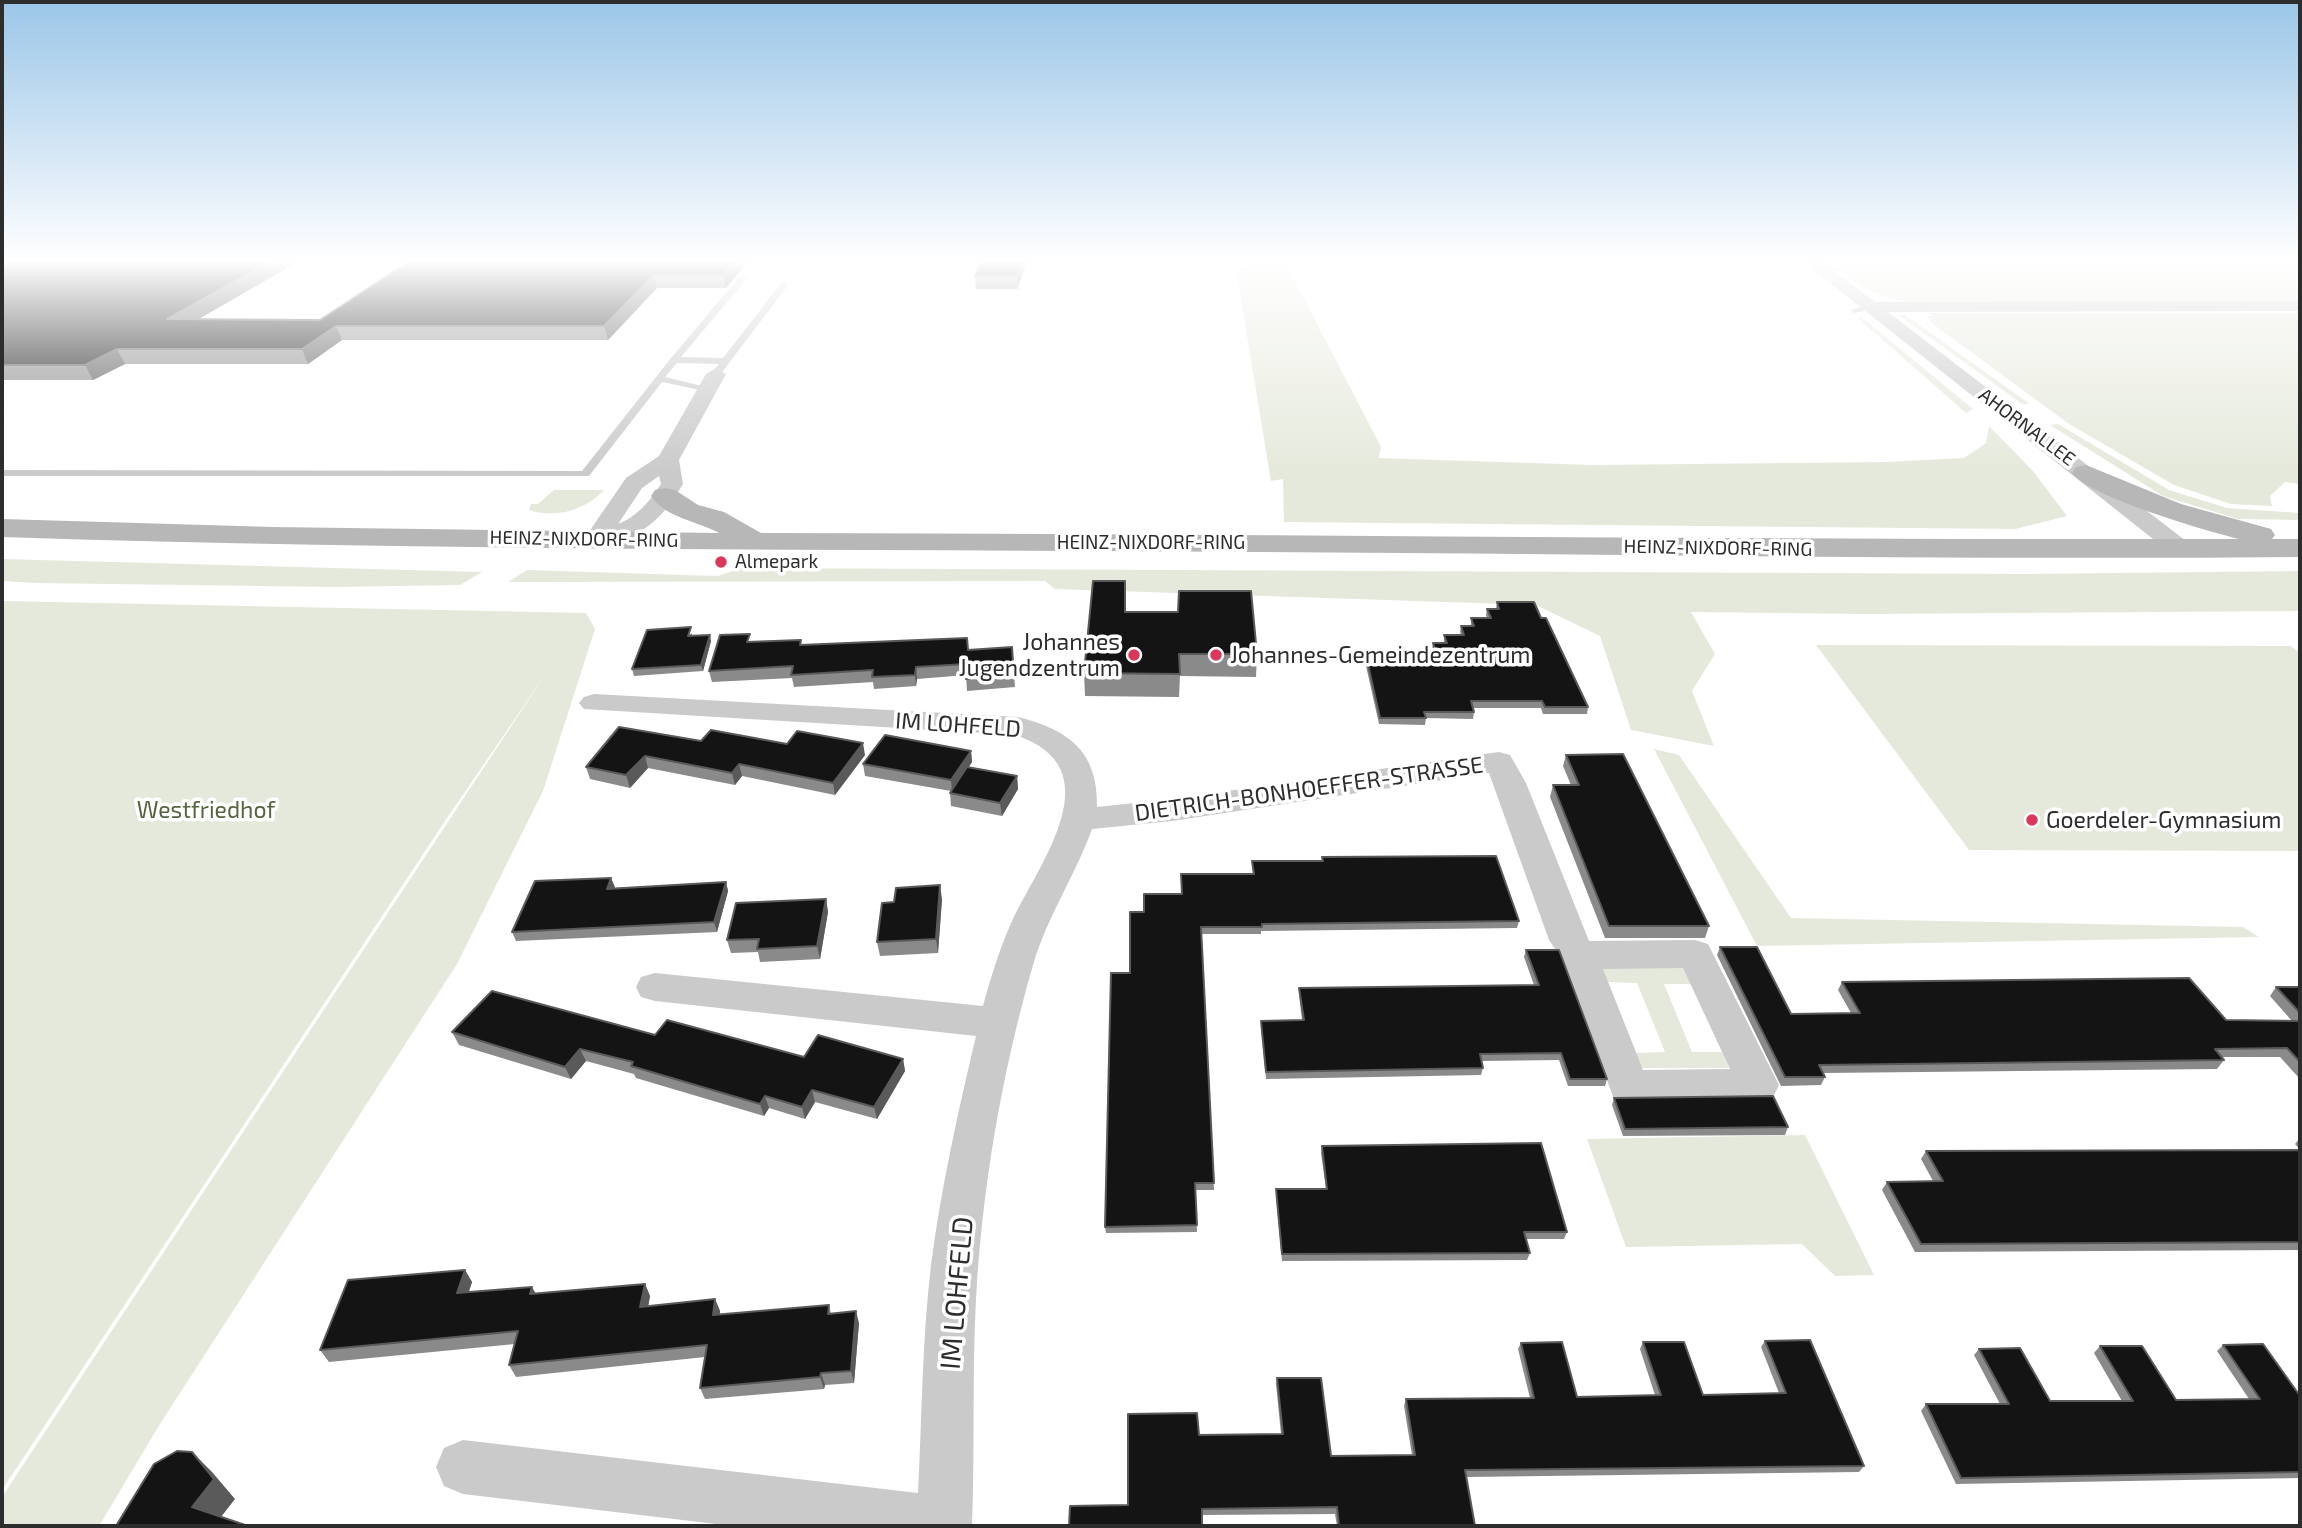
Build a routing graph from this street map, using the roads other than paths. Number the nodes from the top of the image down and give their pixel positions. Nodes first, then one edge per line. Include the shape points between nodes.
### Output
1 (698, 331) edge
2 (750, 331) edge
3 (1892, 331) edge
4 (674, 360) junction
5 (717, 375) junction
6 (660, 379) junction
7 (668, 460) junction
8 (2, 473) edge
9 (2086, 473) junction
10 (665, 496) junction
11 (2, 528) edge
12 (596, 539) junction
13 (759, 542) junction
14 (2300, 542) edge
15 (2300, 548) edge
16 (2181, 549) junction
17 (594, 703) dead end
18 (1078, 820) junction
19 (1579, 955) junction
20 (656, 987) dead end
21 (999, 1023) junction
22 (463, 1467) dead end
23 (944, 1525) edge

1 - 4 lane
2 - 5 lane
3 - 9 street, AHORNALLEE
4 - 5 lane
4 - 6 lane
5 - 6 lane
5 - 7 street
6 - 8 lane via 585,474
7 - 10 street via 672,484
7 - 12 street via 634,483
9 - 14 main road via 2171,511
9 - 16 street, AHORNALLEE
10 - 12 street via 653,515 632,529
10 - 13 main road
11 - 12 main road, HEINZ-NIXDORF-RING
12 - 13 main road, HEINZ-NIXDORF-RING
13 - 16 main road, HEINZ-NIXDORF-RING
15 - 16 main road, HEINZ-NIXDORF-RING
17 - 18 street, IM LOHFELD via 1018,726 1044,734 1068,752 1078,767
18 - 19 street, DIETRICH-BONHOEFFER-STRASSE via 1499,762 1568,940
18 - 21 street, IM LOHFELD via 1029,924
19 - 19 street, DIETRICH-BONHOEFFER-STRASSE via 1629,1087 1758,1085 1695,954
20 - 21 street
21 - 23 street, IM LOHFELD via 966,1183 952,1297
22 - 23 street, IM LOHFELD

